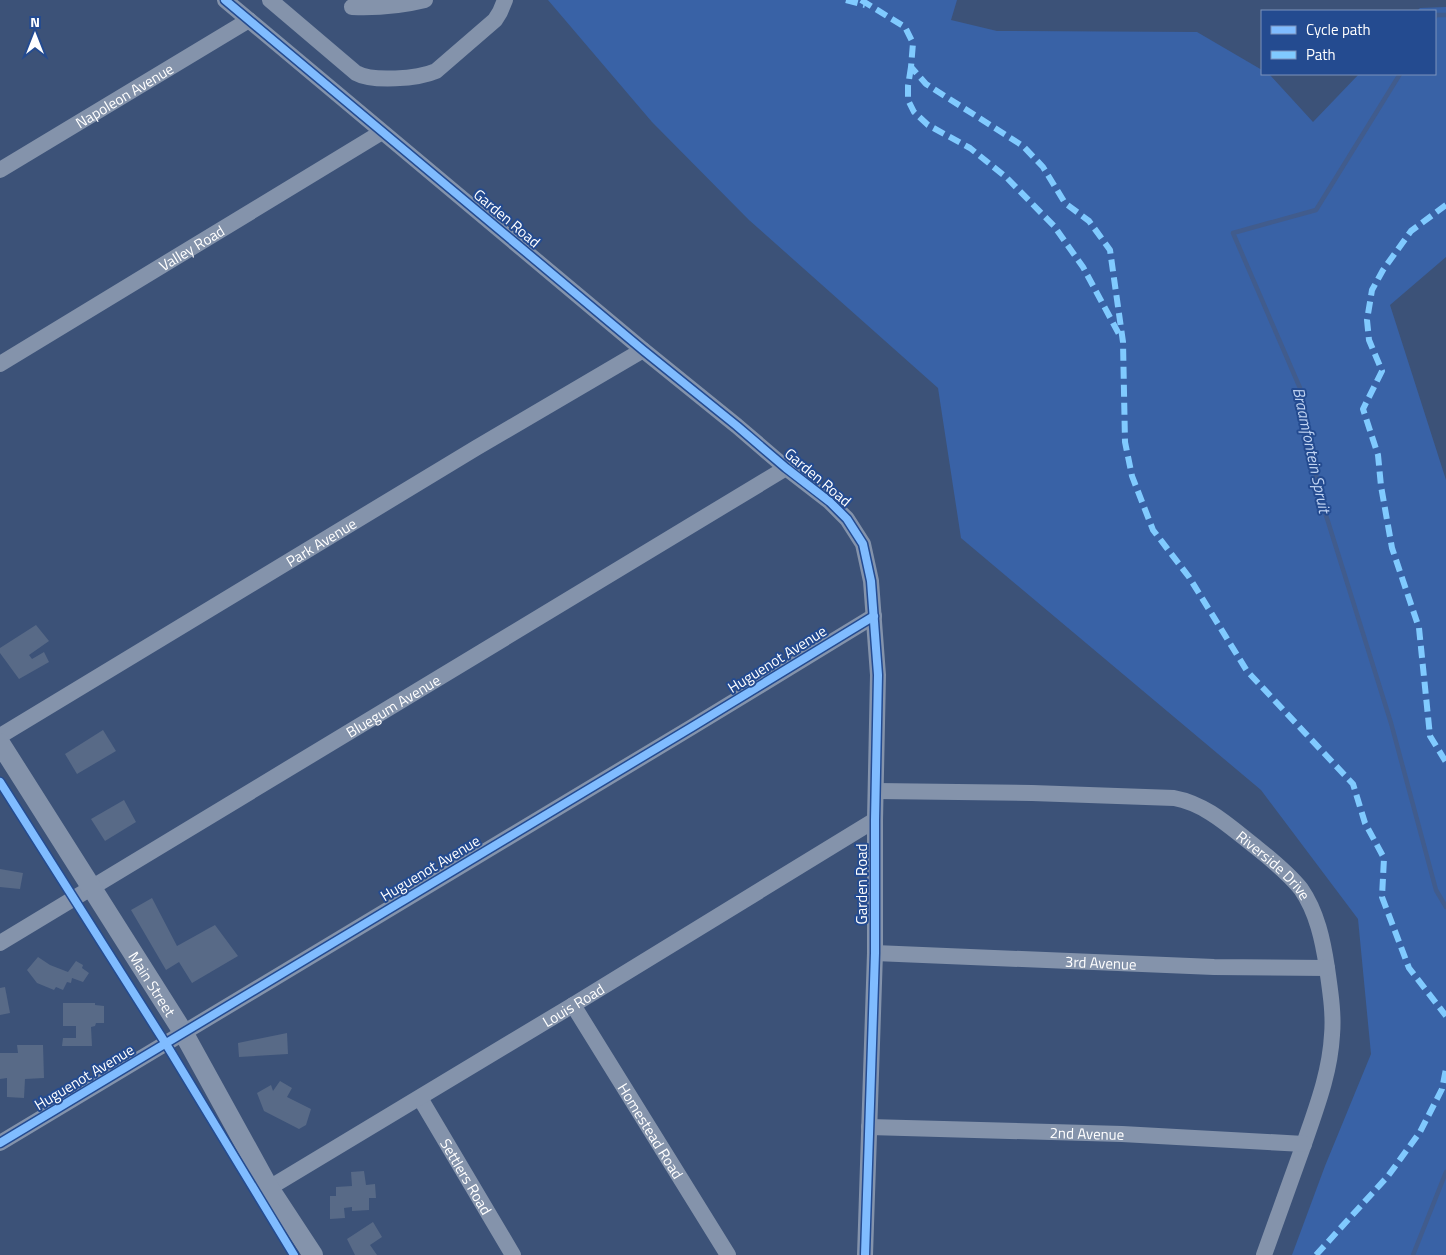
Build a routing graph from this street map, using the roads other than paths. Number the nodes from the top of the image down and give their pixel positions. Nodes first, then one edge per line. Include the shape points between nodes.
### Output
1 (225, 0) edge
2 (270, 0) edge
3 (425, 0) edge
4 (505, 0) edge
5 (352, 7) dead end
6 (249, 20) junction
7 (382, 132) junction
8 (0, 170) edge
9 (643, 350) junction
10 (0, 364) edge
11 (786, 468) junction
12 (874, 616) junction
13 (0, 736) edge
14 (0, 742) edge
15 (877, 791) junction
16 (875, 820) junction
17 (91, 887) junction
18 (0, 943) edge
19 (875, 953) junction
20 (1327, 968) junction
21 (573, 1005) junction
22 (183, 1032) junction
23 (420, 1098) junction
24 (869, 1127) junction
25 (0, 1143) edge
26 (1304, 1144) junction
27 (269, 1188) junction
28 (312, 1255) edge
29 (513, 1255) edge
30 (728, 1255) edge
31 (864, 1255) edge
32 (1264, 1255) edge

1 - 6 street, Garden Road
2 - 4 street via 356,73 372,78 436,72 495,20
3 - 5 street via 370,8
6 - 7 street, Garden Road
6 - 8 street, Napoleon Avenue
7 - 9 street, Garden Road
7 - 10 street, Valley Road
9 - 11 street, Garden Road
9 - 13 street, Park Avenue
11 - 12 street, Garden Road via 830,502 855,530 867,560
11 - 17 street, Bluegum Avenue
12 - 15 street, Garden Road via 878,675
12 - 22 street, Huguenot Avenue
14 - 17 street, Main Street
15 - 16 street, Garden Road
15 - 20 street, Riverside Drive via 1174,798 1196,804 1266,856 1301,889 1318,927
16 - 19 street, Garden Road
16 - 21 street, Louis Road
17 - 18 street, Bluegum Avenue
17 - 22 street, Main Street
19 - 20 street, 3rd Avenue via 1214,967
19 - 24 street, Garden Road
20 - 26 street, Riverside Drive via 1333,1019 1328,1072
21 - 23 street, Louis Road
21 - 30 street, Homestead Road
22 - 25 street, Huguenot Avenue
22 - 27 street, Main Street
23 - 27 street, Louis Road
23 - 29 street, Settlers Road
24 - 26 street, 2nd Avenue
24 - 31 street, Garden Road
26 - 32 street, Riverside Drive
27 - 28 street, Main Street

